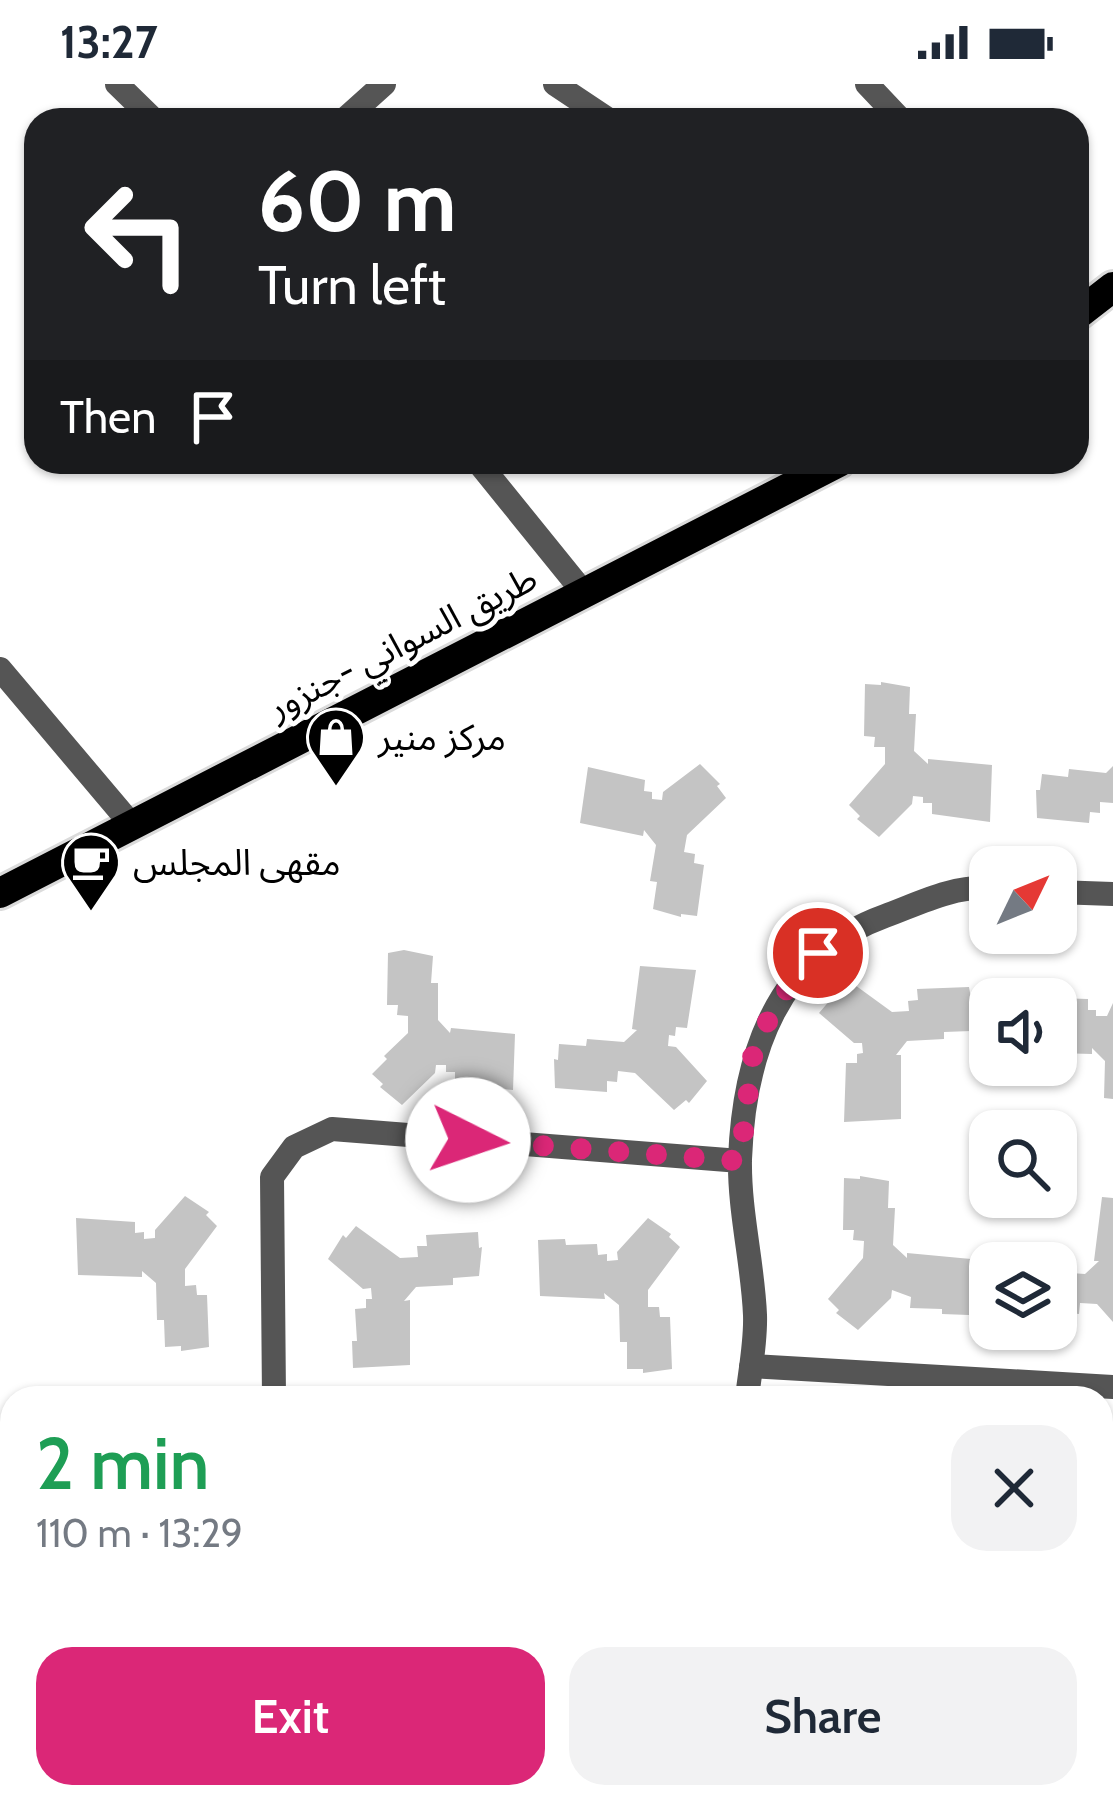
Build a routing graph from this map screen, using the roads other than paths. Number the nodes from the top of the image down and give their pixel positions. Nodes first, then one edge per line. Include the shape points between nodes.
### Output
1 (117, 84) edge
2 (384, 84) edge
3 (555, 84) edge
4 (867, 84) edge
5 (142, 108) edge
6 (357, 108) edge
7 (591, 108) edge
8 (890, 108) edge
9 (488, 474) edge
10 (816, 474) edge
11 (584, 593) junction
12 (0, 669) edge
13 (130, 824) junction
14 (969, 887) edge
15 (0, 893) edge
16 (1077, 893) edge
17 (1113, 894) edge
18 (740, 1161) junction
19 (751, 1366) junction
20 (274, 1386) edge
21 (748, 1386) edge
22 (1080, 1386) edge

1 - 5 street
2 - 6 street
3 - 7 street
4 - 8 street
9 - 11 street
10 - 11 main road, طريق السواني -جنزور
11 - 13 main road, طريق السواني -جنزور
12 - 13 street
13 - 15 main road, طريق السواني -جنزور
14 - 18 street via 854,927 818,953 777,1001 753,1054
16 - 17 street
18 - 19 street via 756,1319
18 - 20 street via 332,1129 294,1147 272,1177
19 - 21 street
19 - 22 street

